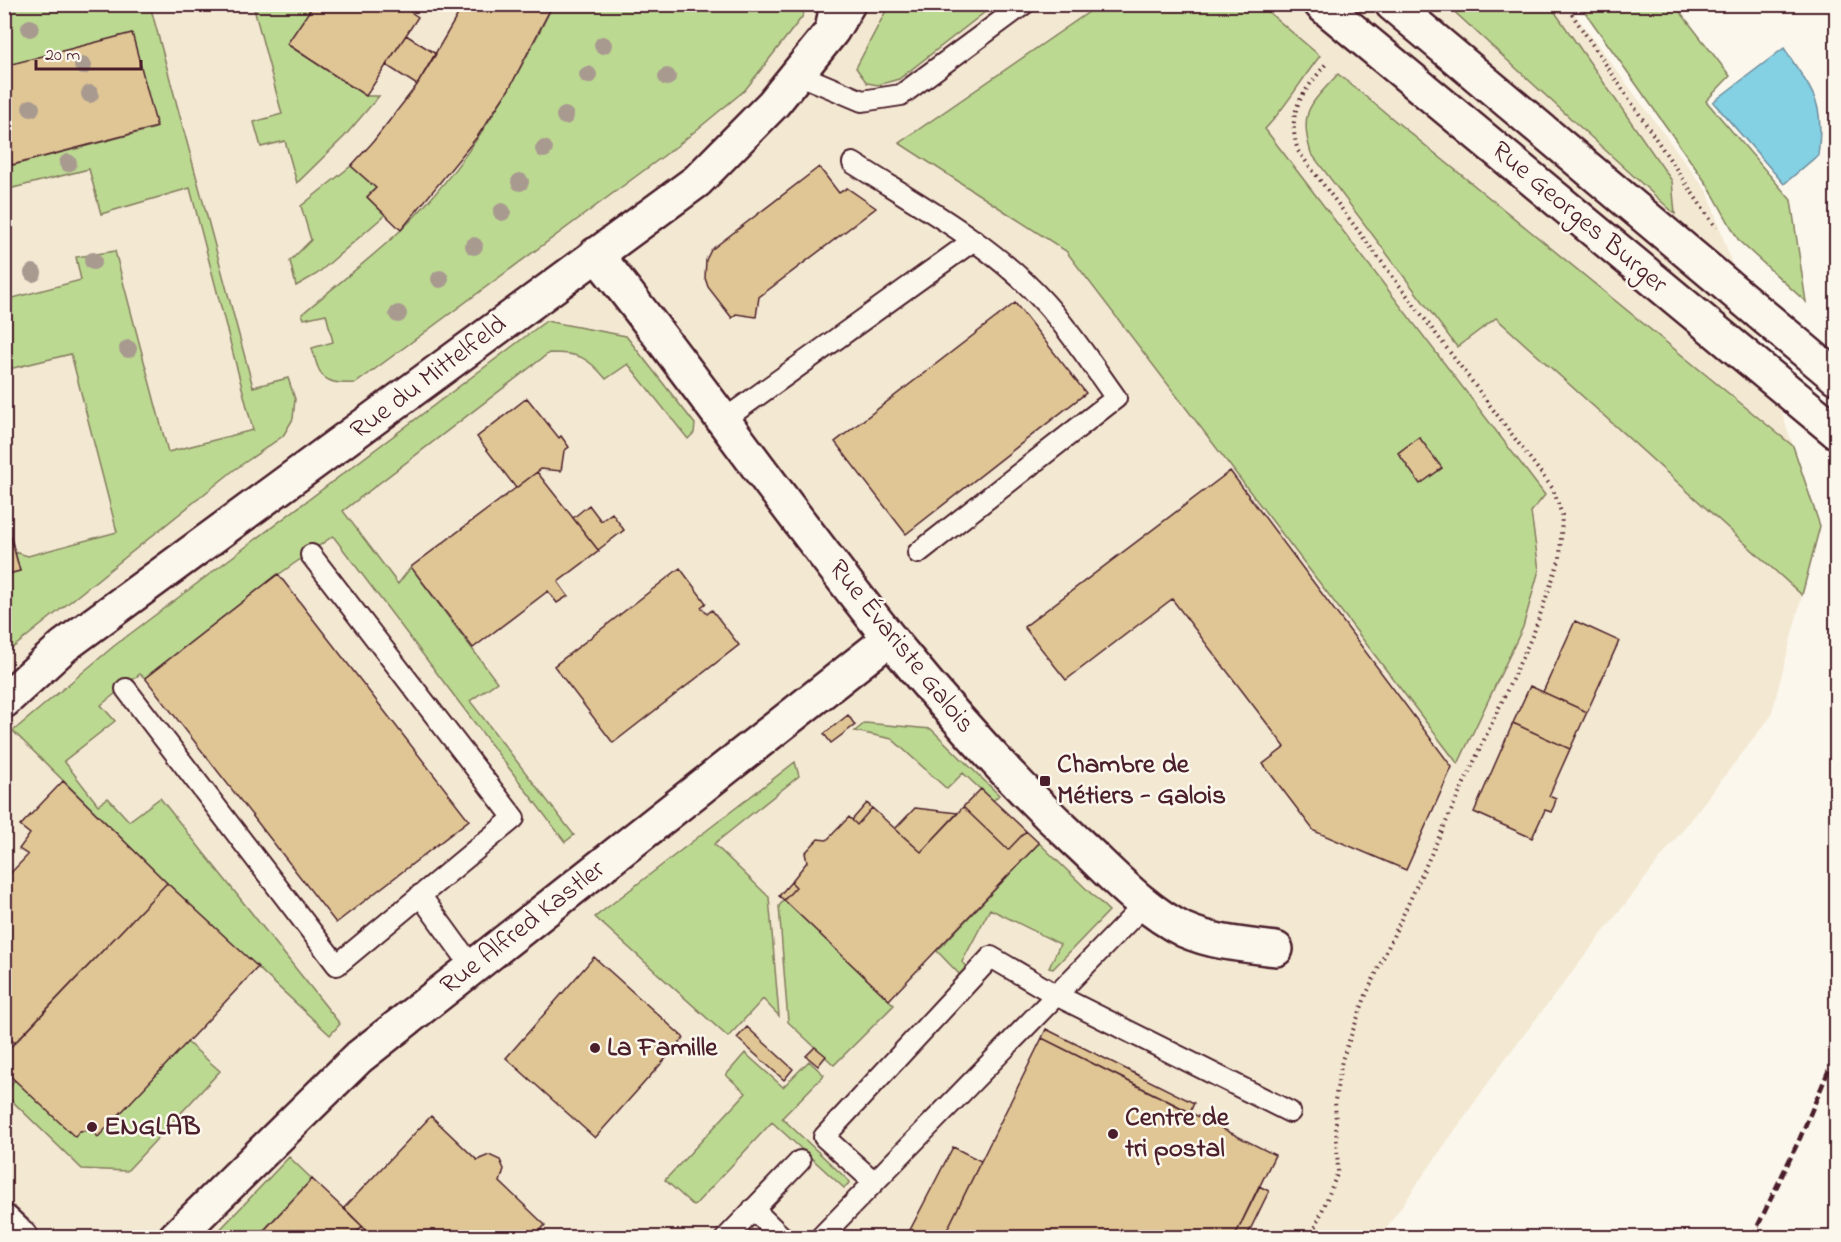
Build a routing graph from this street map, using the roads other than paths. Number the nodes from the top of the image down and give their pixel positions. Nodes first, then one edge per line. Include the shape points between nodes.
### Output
1 (1024, 4) edge
2 (1321, 4) edge
3 (1392, 4) edge
4 (839, 13) edge
5 (798, 74) junction
6 (853, 163) dead end
7 (974, 240) junction
8 (596, 254) junction
9 (1836, 377) edge
10 (725, 419) junction
11 (1836, 431) edge
12 (918, 553) dead end
13 (311, 555) dead end
14 (889, 639) junction
15 (126, 689) dead end
16 (4, 701) edge
17 (420, 895) junction
18 (1144, 904) junction
19 (1276, 949) dead end
20 (473, 968) junction
21 (1056, 995) junction
22 (1290, 1112) dead end
23 (800, 1161) dead end
24 (874, 1182) junction
25 (753, 1209) junction
26 (4, 1222) edge
27 (21, 1238) edge
28 (176, 1238) edge
29 (726, 1238) edge
30 (783, 1238) edge
31 (820, 1238) edge

1 - 5 lane via 901,95 862,101
2 - 11 street, Rue Georges Burger
3 - 9 street, Rue Georges Burger
4 - 5 street, Rue du Mittelfeld
5 - 8 street, Rue du Mittelfeld via 696,181
6 - 7 lane
7 - 10 lane
7 - 12 lane via 1045,303 1116,398
8 - 10 street, Rue Évariste Galois
8 - 16 street, Rue du Mittelfeld via 64,646
10 - 14 street, Rue Évariste Galois
13 - 17 lane via 514,818
14 - 18 street, Rue Évariste Galois via 975,739
14 - 20 street, Rue Alfred Kastler
15 - 17 lane via 337,964
17 - 20 lane
18 - 19 street, Rue Évariste Galois via 1182,929 1215,942
18 - 21 lane
20 - 28 street, Rue Alfred Kastler via 359,1057
21 - 22 lane
21 - 24 lane
21 - 24 lane via 991,957 824,1137
23 - 25 lane
24 - 31 lane
25 - 29 lane
25 - 30 lane
26 - 27 street

